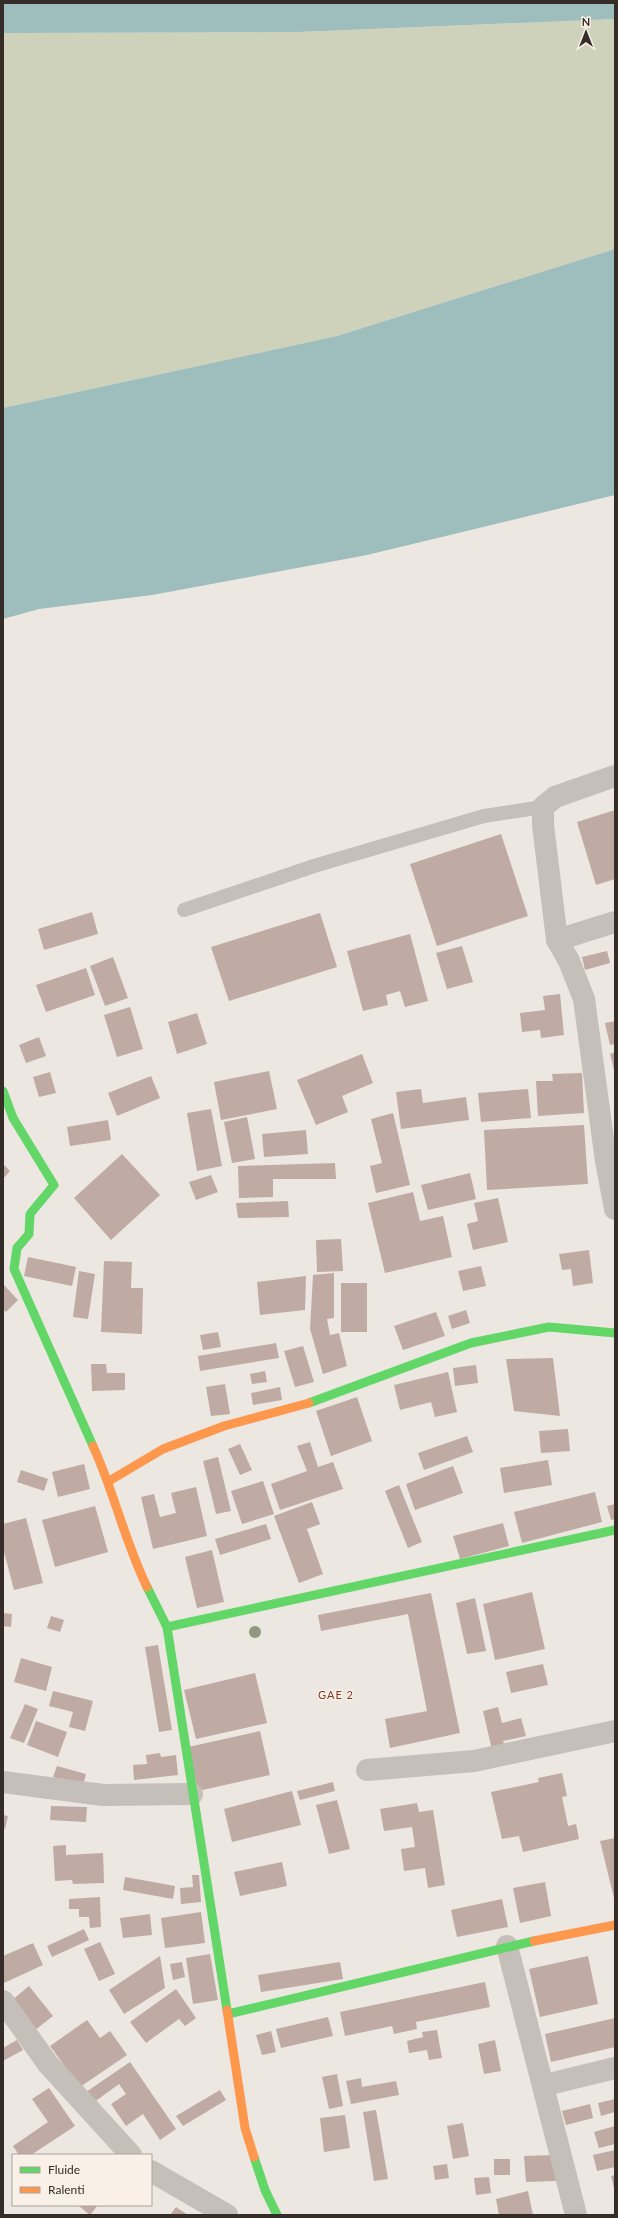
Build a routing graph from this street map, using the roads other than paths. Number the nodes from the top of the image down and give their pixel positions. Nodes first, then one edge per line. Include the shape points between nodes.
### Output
1 (615, 776) edge
2 (543, 807) junction
3 (184, 910) dead end
4 (615, 922) edge
5 (557, 940) junction
6 (3, 1091) edge
7 (611, 1160) edge
8 (615, 1209) edge
9 (615, 1333) edge
10 (109, 1481) junction
11 (615, 1530) edge
12 (167, 1627) junction
13 (615, 1731) edge
14 (367, 1770) dead end
15 (3, 1782) edge
16 (192, 1794) junction
17 (615, 1925) edge
18 (507, 1946) junction
19 (3, 2002) edge
20 (228, 2014) junction
21 (615, 2068) edge
22 (544, 2085) junction
23 (130, 2154) edge
24 (152, 2172) edge
25 (227, 2215) edge
26 (277, 2215) edge
27 (576, 2215) edge

1 - 2 street via 555,797
2 - 3 lane via 476,818 314,866
2 - 5 street
4 - 5 street
5 - 7 street via 569,961 584,999
6 - 10 street via 13,1118 54,1185 30,1214 29,1234 17,1248 14,1269
7 - 8 street
9 - 10 street via 549,1327 471,1343 302,1406 224,1426 170,1447
10 - 12 street via 135,1562
11 - 12 street
12 - 16 street
13 - 14 street via 474,1761
15 - 16 street via 103,1796
16 - 20 street
17 - 18 street
18 - 20 street
18 - 22 street
19 - 23 street via 48,2064
20 - 26 street via 245,2128 265,2190
21 - 22 street
22 - 27 street
24 - 25 street

